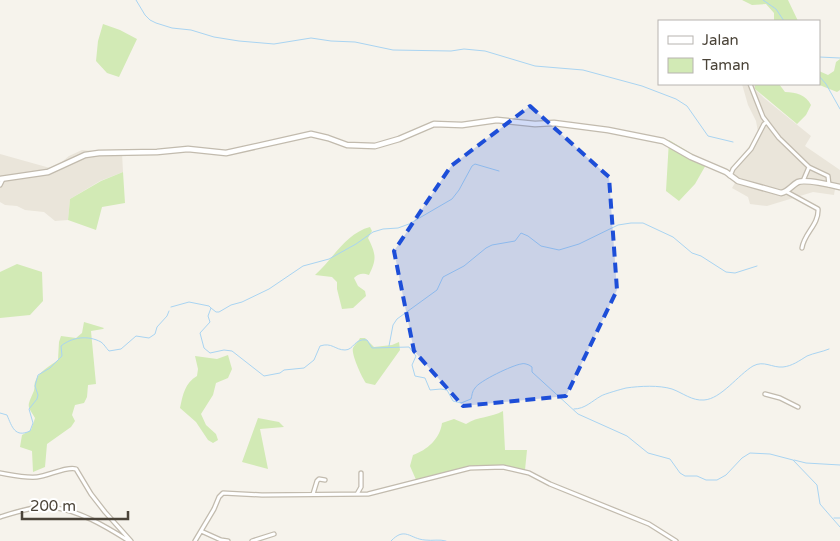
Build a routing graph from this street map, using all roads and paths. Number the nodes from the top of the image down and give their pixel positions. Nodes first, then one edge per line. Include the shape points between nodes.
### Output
1 (750, 85) edge
2 (767, 122) junction
3 (809, 167) junction
4 (730, 176) junction
5 (2, 179) edge
6 (803, 181) junction
7 (0, 186) edge
8 (829, 186) junction
9 (840, 187) edge
10 (787, 192) junction
11 (802, 248) dead end
12 (765, 394) dead end
13 (798, 407) dead end
14 (0, 473) edge
15 (361, 473) dead end
16 (325, 480) dead end
17 (313, 494) junction
18 (357, 494) junction
19 (0, 517) edge
20 (201, 531) junction
21 (274, 534) dead end
22 (130, 541) edge
23 (197, 541) edge
24 (228, 541) edge
25 (252, 541) edge
26 (676, 541) edge

1 - 2 street
2 - 3 street
2 - 4 street
3 - 6 street
3 - 8 street via 828,176
4 - 5 street via 663,141 554,123 497,120 462,125 434,124 381,145 347,145 311,134 226,153 188,149 92,153 48,172
4 - 10 street via 768,190
5 - 7 street
6 - 8 street
6 - 10 street
8 - 9 street
10 - 11 street via 818,209 817,219
12 - 13 street
14 - 22 street via 29,477 76,469 105,512
15 - 18 street
16 - 17 street via 317,481
17 - 18 street
17 - 20 street via 223,493
18 - 26 street via 384,491 470,468 514,469 650,524
19 - 22 street via 50,507 94,520
20 - 23 street
20 - 24 street
21 - 25 street

